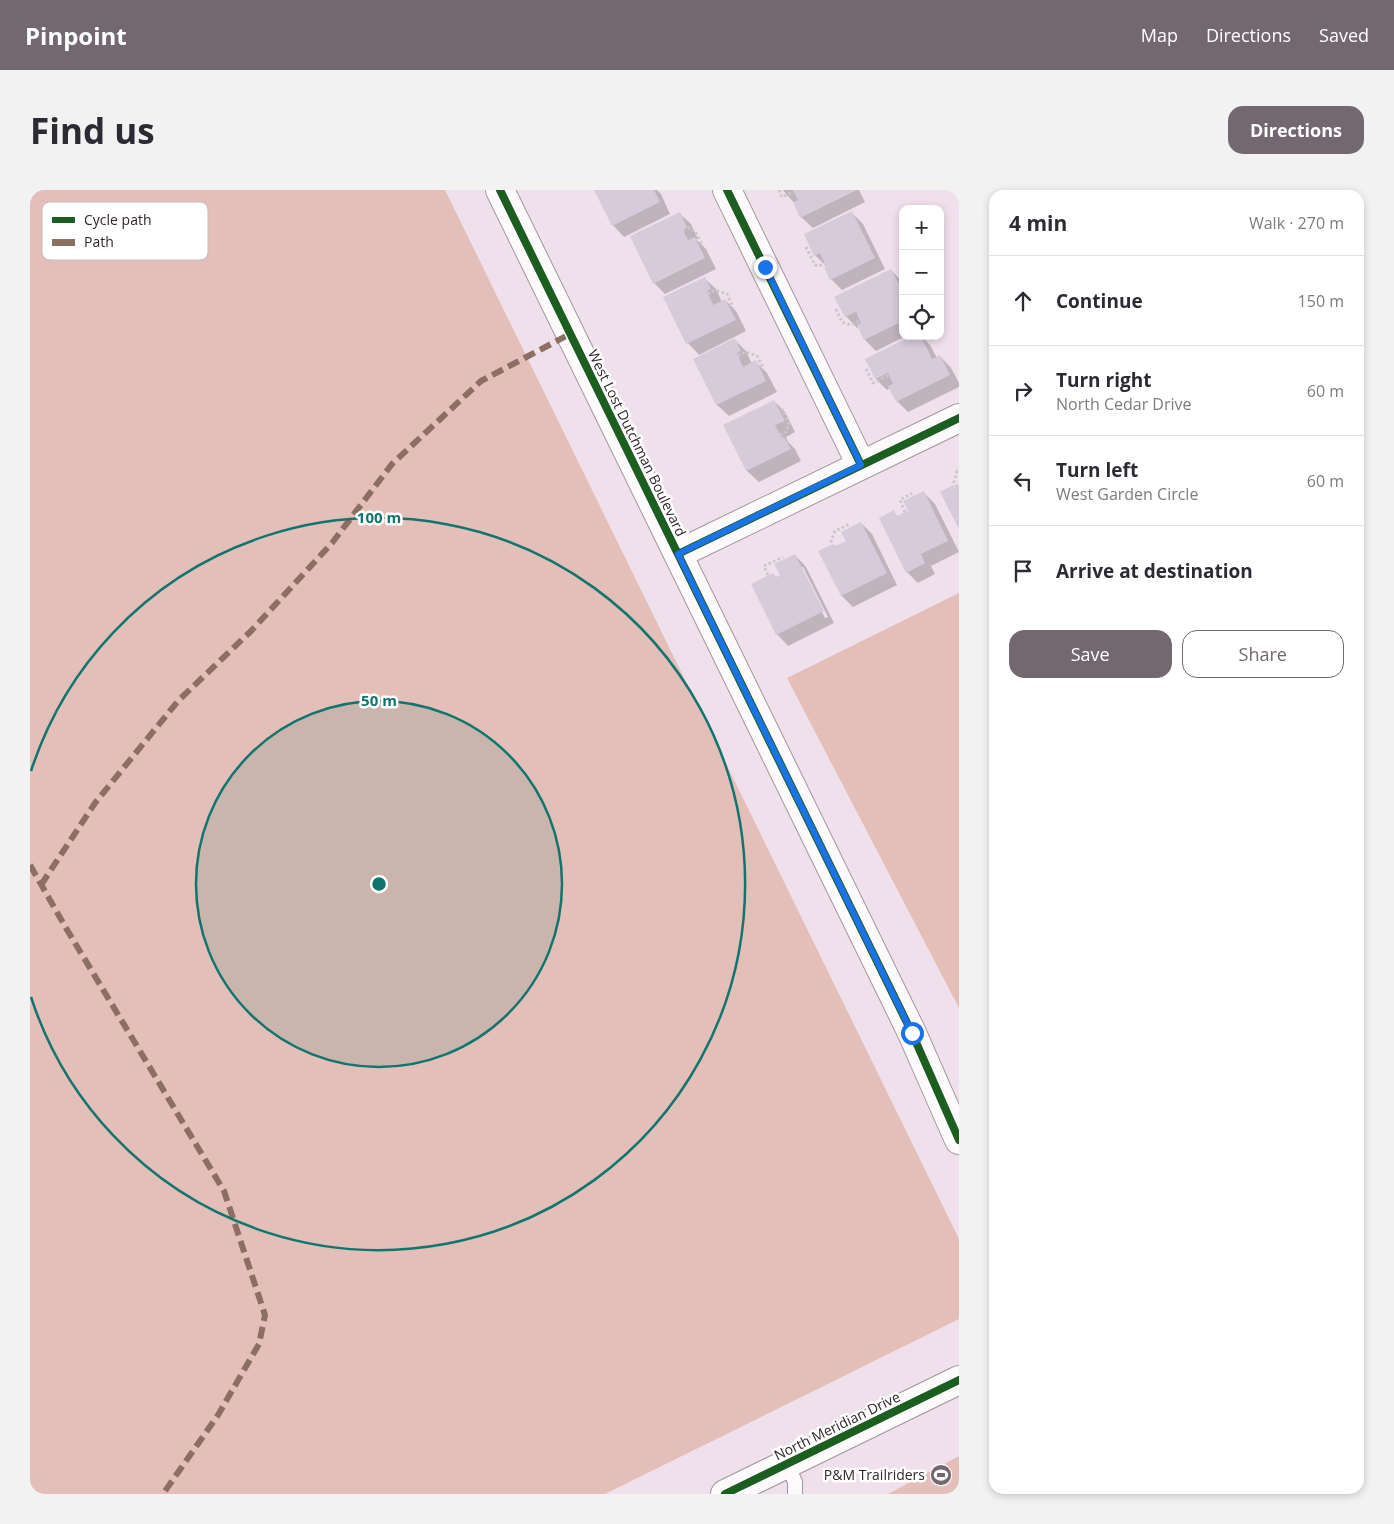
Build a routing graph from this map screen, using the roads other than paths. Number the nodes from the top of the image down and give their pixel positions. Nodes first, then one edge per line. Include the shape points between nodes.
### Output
1 (500, 190) edge
2 (727, 190) edge
3 (959, 418) edge
4 (861, 465) junction
5 (678, 554) junction
6 (959, 1140) edge
7 (959, 1380) edge
8 (787, 1464) junction
9 (725, 1494) edge
10 (795, 1494) edge

1 - 5 street, West Lost Dutchman Boulevard
2 - 4 street
3 - 4 street
4 - 5 street
5 - 6 street, West Lost Dutchman Boulevard via 912,1033
7 - 8 street, North Meridian Drive
8 - 9 street, North Meridian Drive
8 - 10 lane via 795,1482

